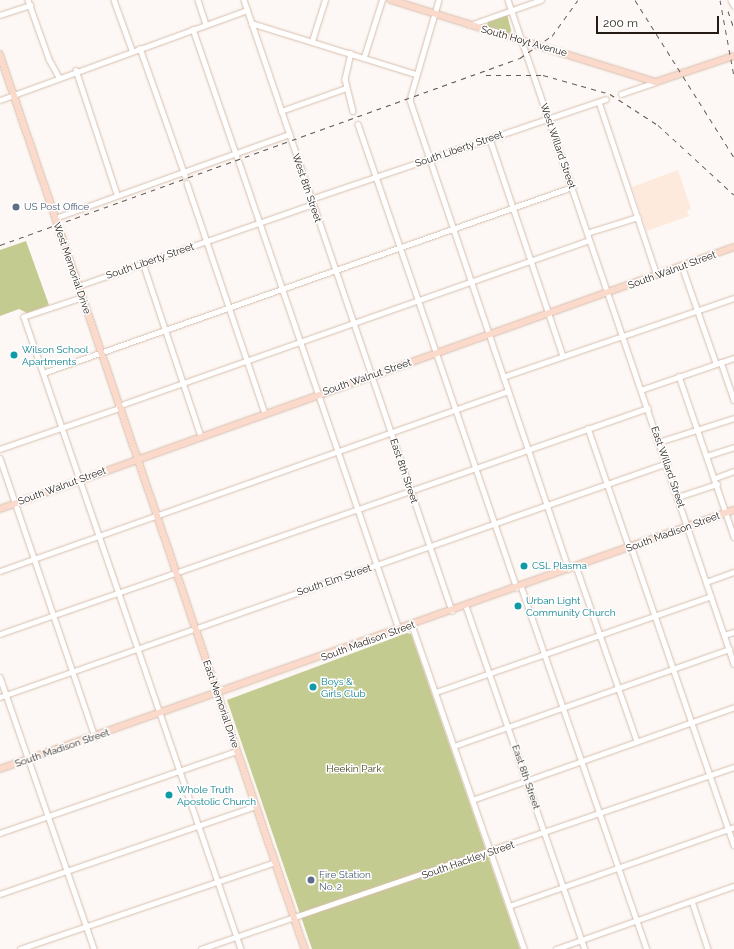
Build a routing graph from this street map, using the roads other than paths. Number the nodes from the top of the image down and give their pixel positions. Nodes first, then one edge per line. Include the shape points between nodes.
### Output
1 (114, 0) edge
2 (198, 0) edge
3 (244, 0) edge
4 (325, 0) edge
5 (382, 0) edge
6 (392, 0) edge
7 (439, 0) edge
8 (508, 0) edge
9 (541, 0) edge
10 (731, 0) edge
11 (29, 2) edge
12 (734, 5) edge
13 (247, 10) junction
14 (511, 10) junction
15 (435, 14) junction
16 (0, 15) edge
17 (251, 23) junction
18 (206, 25) junction
19 (470, 25) junction
20 (193, 29) junction
21 (520, 40) junction
22 (312, 41) junction
23 (140, 48) junction
24 (132, 50) junction
25 (352, 53) junction
26 (0, 54) edge
27 (734, 56) edge
28 (364, 57) junction
29 (76, 70) junction
30 (416, 74) junction
31 (59, 77) junction
32 (656, 82) junction
33 (346, 88) junction
34 (14, 94) junction
35 (621, 94) dead end
36 (606, 99) dead end
37 (0, 100) edge
38 (599, 102) junction
39 (281, 111) junction
40 (353, 111) dead end
41 (548, 119) junction
42 (358, 124) dead end
43 (289, 134) junction
44 (490, 139) junction
45 (237, 157) junction
46 (430, 160) junction
47 (184, 173) junction
48 (376, 177) junction
49 (187, 183) dead end
50 (572, 187) junction
51 (117, 194) junction
52 (311, 198) junction
53 (313, 204) junction
54 (513, 208) junction
55 (638, 217) junction
56 (55, 218) junction
57 (260, 222) junction
58 (453, 229) junction
59 (587, 233) junction
60 (590, 240) junction
61 (206, 241) junction
62 (734, 247) edge
63 (400, 248) junction
64 (531, 260) junction
65 (142, 263) junction
66 (682, 266) junction
67 (336, 271) junction
68 (657, 275) junction
69 (471, 282) junction
70 (78, 286) junction
71 (282, 289) junction
72 (608, 293) junction
73 (81, 298) junction
74 (734, 298) edge
75 (418, 301) junction
76 (229, 308) junction
77 (698, 309) junction
78 (549, 313) junction
79 (354, 324) junction
80 (165, 330) junction
81 (489, 335) junction
82 (622, 335) junction
83 (300, 342) junction
84 (100, 353) junction
85 (436, 353) junction
86 (563, 356) junction
87 (734, 358) edge
88 (247, 362) junction
89 (719, 363) junction
90 (43, 373) junction
91 (371, 376) junction
92 (503, 376) junction
93 (679, 376) junction
94 (183, 384) junction
95 (642, 390) junction
96 (508, 391) junction
97 (318, 395) junction
98 (734, 400) edge
99 (119, 407) junction
100 (648, 408) junction
101 (455, 411) junction
102 (265, 413) junction
103 (734, 418) edge
104 (62, 428) junction
105 (588, 428) junction
106 (698, 429) junction
107 (391, 434) junction
108 (201, 436) junction
109 (660, 442) junction
110 (734, 447) edge
111 (0, 449) edge
112 (528, 449) junction
113 (339, 453) junction
114 (707, 456) junction
115 (0, 458) edge
116 (137, 459) junction
117 (667, 463) junction
118 (475, 468) junction
119 (734, 470) edge
120 (715, 478) junction
121 (80, 480) junction
122 (607, 484) junction
123 (717, 484) junction
124 (410, 491) junction
125 (678, 497) junction
126 (15, 503) junction
127 (547, 505) junction
128 (0, 509) edge
129 (358, 509) junction
130 (734, 510) edge
131 (726, 513) junction
132 (156, 517) junction
133 (494, 524) junction
134 (688, 526) junction
135 (99, 537) junction
136 (734, 537) edge
137 (430, 546) junction
138 (630, 547) junction
139 (34, 560) junction
140 (377, 565) junction
141 (576, 566) junction
142 (569, 569) junction
143 (0, 571) edge
144 (734, 572) edge
145 (176, 574) junction
146 (706, 582) junction
147 (519, 587) junction
148 (119, 593) junction
149 (711, 596) junction
150 (466, 606) junction
151 (452, 611) junction
152 (53, 616) junction
153 (655, 616) junction
154 (412, 625) junction
155 (195, 630) junction
156 (399, 630) junction
157 (734, 632) edge
158 (0, 634) edge
159 (600, 635) junction
160 (724, 635) junction
161 (138, 649) junction
162 (729, 649) junction
163 (545, 655) junction
164 (734, 664) edge
165 (673, 669) junction
166 (72, 672) junction
167 (490, 674) junction
168 (0, 677) edge
169 (618, 688) junction
170 (436, 692) junction
171 (6, 694) junction
172 (218, 695) junction
173 (0, 696) edge
174 (734, 707) edge
175 (563, 708) junction
176 (160, 714) junction
177 (692, 722) junction
178 (508, 727) junction
179 (95, 737) junction
180 (637, 741) junction
181 (454, 746) junction
182 (237, 751) junction
183 (29, 759) junction
184 (582, 761) junction
185 (734, 767) edge
186 (0, 769) edge
187 (180, 770) junction
188 (710, 776) junction
189 (527, 781) junction
190 (472, 800) junction
191 (256, 806) junction
192 (600, 814) junction
193 (48, 816) junction
194 (199, 826) junction
195 (734, 826) edge
196 (728, 829) junction
197 (0, 833) edge
198 (545, 833) junction
199 (734, 845) edge
200 (490, 853) junction
201 (275, 862) junction
202 (618, 867) junction
203 (67, 871) junction
204 (218, 881) junction
205 (734, 886) edge
206 (563, 887) junction
207 (0, 894) edge
208 (692, 901) junction
209 (510, 906) junction
210 (294, 917) junction
211 (637, 921) junction
212 (86, 926) junction
213 (237, 937) junction
214 (582, 940) junction
215 (20, 949) edge
216 (94, 949) edge
217 (201, 949) edge
218 (241, 949) edge
219 (305, 949) edge
220 (524, 949) edge
221 (556, 949) edge
222 (585, 949) edge
223 (647, 949) edge
224 (708, 949) edge

1 - 24 street
2 - 18 street
3 - 13 street, West 8th Street
4 - 22 street
5 - 28 street
6 - 15 main road, South Hoyt Avenue
7 - 15 street
8 - 14 street, West Willard Street
9 - 14 street
10 - 12 street
11 - 16 street
11 - 31 street via 49,60
13 - 17 street, West 8th Street
13 - 18 street
14 - 19 street
14 - 21 street, West Willard Street
15 - 19 main road, South Hoyt Avenue
15 - 30 street
17 - 22 street
17 - 39 street, West 8th Street
18 - 20 street
19 - 21 main road, South Hoyt Avenue
20 - 23 street
20 - 45 street
21 - 32 main road, South Hoyt Avenue
21 - 41 street, West Willard Street
22 - 25 street
23 - 24 street
23 - 47 street
24 - 29 street
25 - 28 street
25 - 33 street via 345,77
26 - 34 main road, West Memorial Drive
27 - 32 main road
28 - 30 street
29 - 31 street
29 - 51 street
30 - 46 street via 409,98
31 - 34 street
32 - 35 street
33 - 39 street
33 - 40 street
34 - 37 street
34 - 56 main road, West Memorial Drive
36 - 38 street, South Liberty Street
38 - 41 street, South Liberty Street
38 - 55 street
39 - 43 street, West 8th Street
41 - 44 street, South Liberty Street
41 - 50 street, West Willard Street
42 - 48 street
43 - 45 street
43 - 52 street, West 8th Street
44 - 46 street, South Liberty Street
44 - 54 street
45 - 47 street
45 - 57 street
46 - 48 street, South Liberty Street
46 - 58 street
47 - 51 street
48 - 52 street, South Liberty Street
48 - 63 street
49 - 61 street
50 - 54 street
50 - 59 street, West Willard Street
51 - 56 street
52 - 53 street, West 8th Street
53 - 57 street, South Liberty Street
53 - 67 street, West 8th Street
54 - 58 street
54 - 64 street
55 - 59 street
55 - 68 street
56 - 70 main road, West Memorial Drive
57 - 61 street, South Liberty Street
57 - 71 street
58 - 63 street
58 - 69 street
59 - 60 street, West Willard Street
60 - 64 street
60 - 72 street, West Willard Street
61 - 65 street, South Liberty Street
61 - 76 street
62 - 66 main road, South Walnut Street
63 - 67 street
63 - 75 street
64 - 69 street
64 - 78 street
65 - 70 street, South Liberty Street
65 - 80 street
66 - 68 main road, South Walnut Street
66 - 77 street
67 - 71 street
67 - 79 street, West 8th Street
68 - 72 main road, South Walnut Street
69 - 75 street
69 - 81 street
70 - 73 main road, West Memorial Drive
71 - 76 street
71 - 83 street
72 - 78 main road, South Walnut Street
72 - 82 street, East Willard Street
73 - 84 main road, West Memorial Drive
73 - 90 street via 24,317
74 - 77 street
75 - 79 street
75 - 85 street
76 - 80 street
76 - 88 street
77 - 82 street
77 - 89 street
78 - 81 main road, South Walnut Street
78 - 86 street
79 - 83 street
79 - 91 street, West 8th Street
80 - 84 street
80 - 94 street
81 - 85 main road, South Walnut Street
81 - 92 street
82 - 86 street
82 - 95 street, East Willard Street
83 - 88 street
83 - 97 street
84 - 90 street
84 - 99 main road, West Memorial Drive
85 - 91 main road, South Walnut Street
85 - 101 street
86 - 92 street
87 - 89 street
88 - 94 street
88 - 102 street
89 - 93 street
89 - 98 street
90 - 104 street
91 - 97 main road, South Walnut Street
91 - 107 street, East 8th Street
92 - 96 street
93 - 95 street
93 - 106 street
94 - 99 street
94 - 108 street
95 - 100 street, East Willard Street
96 - 101 street
96 - 112 street
97 - 102 main road, South Walnut Street
97 - 113 street
99 - 104 street
99 - 116 main road, West Memorial Drive
100 - 105 street
100 - 109 street, East Willard Street
101 - 107 street
101 - 118 street
102 - 108 main road, South Walnut Street
103 - 106 street
104 - 111 street
104 - 121 street
105 - 112 street
105 - 122 street
106 - 109 street
106 - 114 street
107 - 113 street
107 - 124 street, East 8th Street
108 - 116 main road, South Walnut Street
109 - 117 street, East Willard Street
110 - 114 street
112 - 118 street
112 - 127 street
113 - 129 street
113 - 132 street
114 - 120 street
115 - 126 street
116 - 121 main road, South Walnut Street
116 - 132 main road, East Memorial Drive
117 - 122 street, South Elm Street
117 - 125 street, East Willard Street
118 - 124 street
118 - 133 street
119 - 120 street
120 - 123 street
121 - 126 main road, South Walnut Street
121 - 135 street
122 - 127 street, South Elm Street
122 - 138 street
123 - 125 street
123 - 131 street
124 - 129 street
124 - 137 street, East 8th Street
125 - 134 street, East Willard Street
126 - 128 main road, South Walnut Street
126 - 139 street
127 - 133 street, South Elm Street
127 - 142 street
129 - 140 street
129 - 145 street
130 - 131 main road, South Madison Street
131 - 134 main road, South Madison Street
131 - 136 street
132 - 135 street
132 - 145 main road, East Memorial Drive
133 - 137 street, South Elm Street
133 - 147 street
134 - 138 main road, South Madison Street
134 - 146 street, East Willard Street
135 - 139 street
135 - 148 street
137 - 140 street, South Elm Street
137 - 151 street, East 8th Street
138 - 141 main road, South Madison Street
138 - 153 street
139 - 143 street
139 - 152 street
140 - 155 street, South Elm Street
140 - 156 street
141 - 142 main road, South Madison Street
141 - 159 street
142 - 147 main road, South Madison Street
144 - 146 street
145 - 148 street
145 - 155 main road, East Memorial Drive
146 - 149 street, East Willard Street
147 - 150 main road, South Madison Street
147 - 163 street
148 - 152 street
148 - 161 street
149 - 153 street
149 - 160 street, East Willard Street
150 - 151 main road, South Madison Street
150 - 167 street, East 8th Street
151 - 154 main road, South Madison Street
152 - 158 street
152 - 166 street
153 - 159 street
153 - 165 street
154 - 156 main road, South Madison Street
154 - 170 street
155 - 161 street, South Elm Street
155 - 172 main road, East Memorial Drive
156 - 172 main road, South Madison Street
157 - 160 street
159 - 163 street
159 - 169 street
160 - 162 street, East Willard Street
161 - 166 street, South Elm Street
161 - 176 street
162 - 164 street, East Willard Street
162 - 165 street
163 - 167 street
163 - 175 street
165 - 169 street
165 - 177 street
166 - 171 street, South Elm Street
166 - 179 street
167 - 170 street
167 - 178 street, East 8th Street
168 - 171 street
169 - 175 street
169 - 180 street
170 - 181 street
171 - 173 street, South Elm Street
171 - 183 street
172 - 176 main road, South Madison Street
172 - 182 main road, East Memorial Drive
174 - 177 street
175 - 178 street
175 - 184 street
176 - 179 main road, South Madison Street
176 - 187 street
177 - 180 street
177 - 188 street
178 - 181 street
178 - 189 street, East 8th Street
179 - 183 main road, South Madison Street
180 - 184 street
181 - 190 street
182 - 187 street
182 - 191 main road, East Memorial Drive
183 - 186 main road, South Madison Street
183 - 193 street
184 - 189 street
184 - 192 street
185 - 188 street, South Hackley Street
187 - 193 street
187 - 194 street
188 - 192 street, South Hackley Street
188 - 196 street
189 - 190 street
189 - 198 street, East 8th Street
190 - 200 street
191 - 194 street
191 - 201 main road, East Memorial Drive
192 - 198 street, South Hackley Street
192 - 202 street
193 - 197 street
193 - 203 street
194 - 203 street
194 - 204 street
195 - 196 street
196 - 199 street
196 - 202 street
198 - 200 street, South Hackley Street
198 - 206 street, East 8th Street
200 - 209 street
200 - 210 street, South Hackley Street
201 - 204 street
201 - 210 main road, East Memorial Drive
202 - 206 street
202 - 211 street
203 - 207 street
203 - 212 street
204 - 212 street
204 - 213 street
205 - 208 street
206 - 209 street
206 - 214 street, East 8th Street
208 - 211 street
208 - 224 street
209 - 220 street
210 - 213 street, South Hackley Street
210 - 219 main road, East Memorial Drive
211 - 214 street
211 - 223 street
212 - 215 street
212 - 216 street
213 - 217 street, South Hackley Street
213 - 218 street
214 - 221 street
214 - 222 street, East 8th Street

